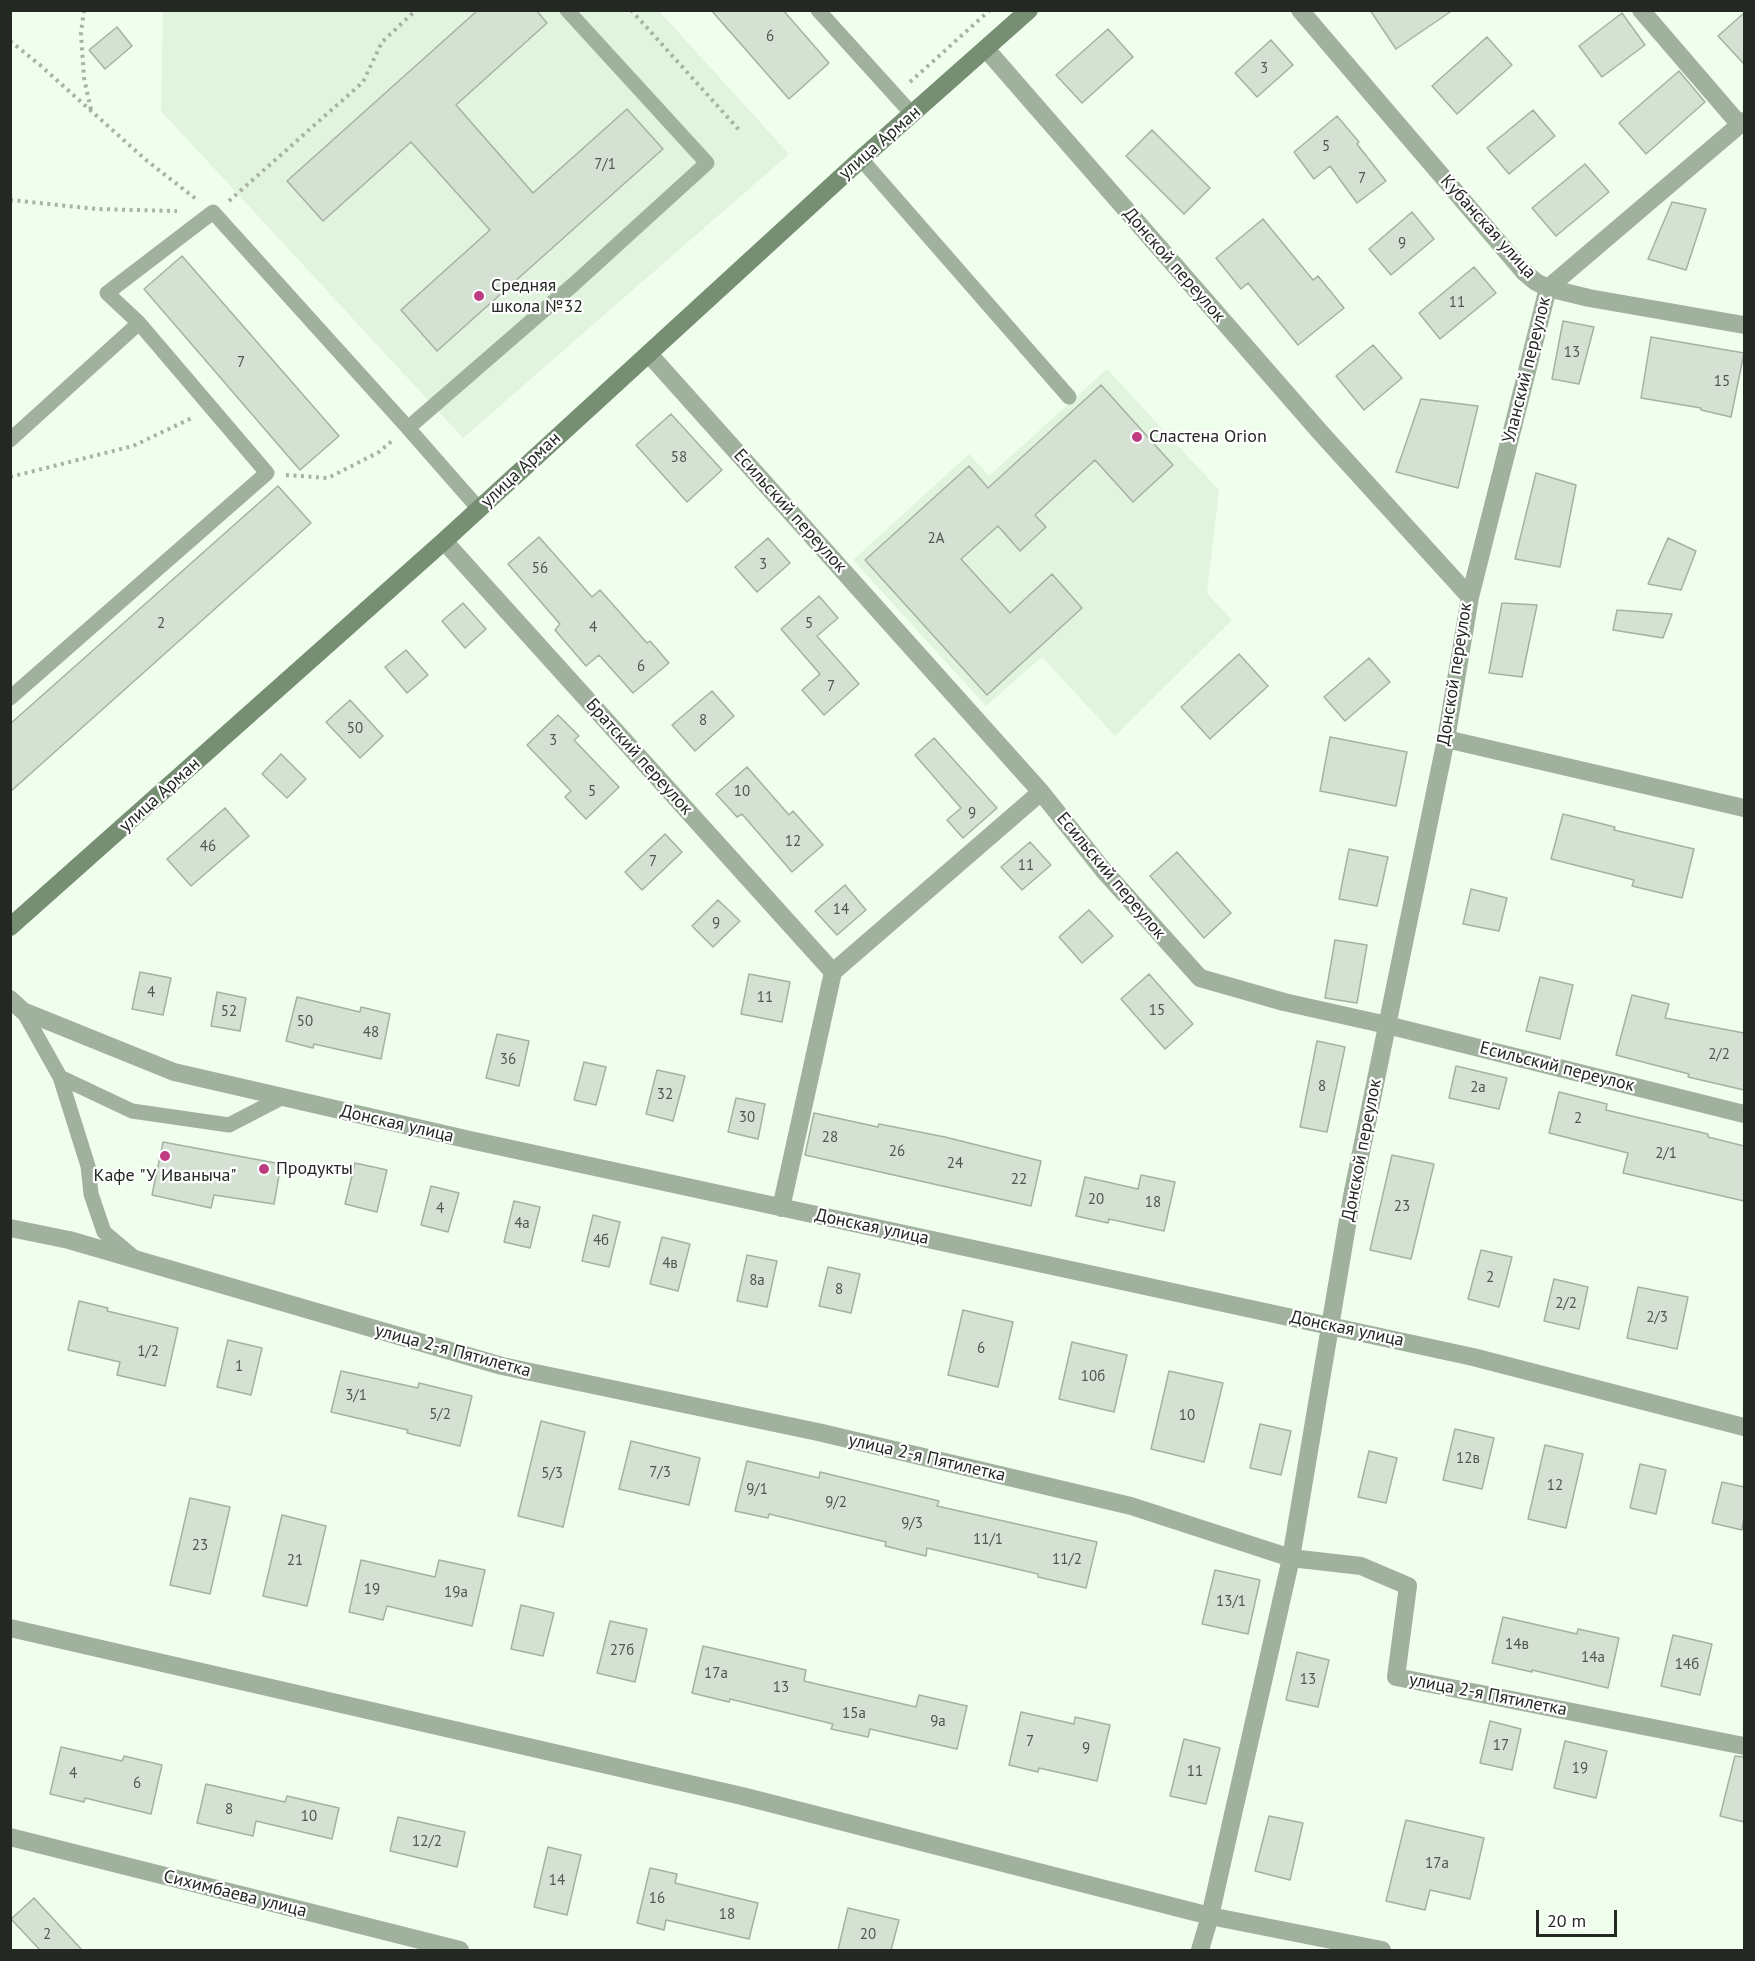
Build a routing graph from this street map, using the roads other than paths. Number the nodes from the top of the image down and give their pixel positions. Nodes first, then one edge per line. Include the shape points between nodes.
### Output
1 (567, 10) edge
2 (818, 10) edge
3 (1029, 10) edge
4 (1300, 10) edge
5 (1641, 10) edge
6 (986, 49) junction
7 (913, 115) junction
8 (1742, 123) edge
9 (861, 159) junction
10 (1548, 288) junction
11 (139, 323) junction
12 (1744, 325) edge
13 (649, 354) junction
14 (1069, 397) dead end
15 (408, 428) junction
16 (10, 440) edge
17 (479, 509) junction
18 (444, 541) junction
19 (1470, 597) junction
20 (10, 698) edge
21 (1446, 739) junction
22 (1041, 792) junction
23 (1744, 808) edge
24 (10, 927) edge
25 (834, 972) junction
26 (17, 1005) edge
27 (1387, 1024) junction
28 (60, 1077) junction
29 (283, 1097) junction
30 (1744, 1114) edge
31 (781, 1208) junction
32 (10, 1228) edge
33 (138, 1261) junction
34 (1330, 1326) junction
35 (1744, 1427) edge
36 (1291, 1558) junction
37 (10, 1628) edge
38 (1744, 1746) edge
39 (10, 1837) edge
40 (1210, 1916) junction
41 (460, 1950) edge
42 (1200, 1950) edge
43 (1382, 1950) edge

1 - 15 lane via 707,163
2 - 7 lane
3 - 6 street, улица Арман
4 - 10 street, Кубанская улица via 1524,272
5 - 8 street
6 - 7 street, улица Арман
6 - 19 street, Донской переулок via 1320,432
7 - 9 street, улица Арман
8 - 10 street, Уланский переулок
9 - 13 street, улица Арман
9 - 14 lane
10 - 12 street, Кубанская улица
10 - 19 street, Уланский переулок
11 - 15 lane via 107,293 213,212
11 - 16 lane
11 - 20 lane via 267,473
13 - 17 street, улица Арман
13 - 22 street, Есильский переулок
15 - 17 lane
17 - 18 street, улица Арман
18 - 24 street, улица Арман
18 - 25 street, Братский переулок
19 - 21 street, Донской переулок
21 - 23 street
21 - 27 street, Донской переулок
22 - 25 street
22 - 27 street, Есильский переулок via 1104,871 1200,978 1284,1002
25 - 31 street
26 - 28 lane
26 - 29 street, Донская улица via 174,1072
27 - 30 street, Есильский переулок
27 - 34 street, Донской переулок
28 - 29 lane via 132,1111 229,1125
28 - 33 lane via 104,1232
29 - 31 street, Донская улица
31 - 34 street, Донская улица
32 - 33 street, улица 2-я Пятилетка via 69,1240
33 - 36 street, улица 2-я Пятилетка via 501,1366 818,1432 1131,1506
34 - 35 street, Донская улица via 1473,1357
34 - 36 street, Донской переулок
36 - 38 street, улица 2-я Пятилетка via 1361,1566 1408,1586 1396,1677
36 - 40 street, Донской переулок
37 - 40 street via 741,1796
39 - 41 street, Сихимбаева улица
40 - 42 street, Донской переулок
40 - 43 street

